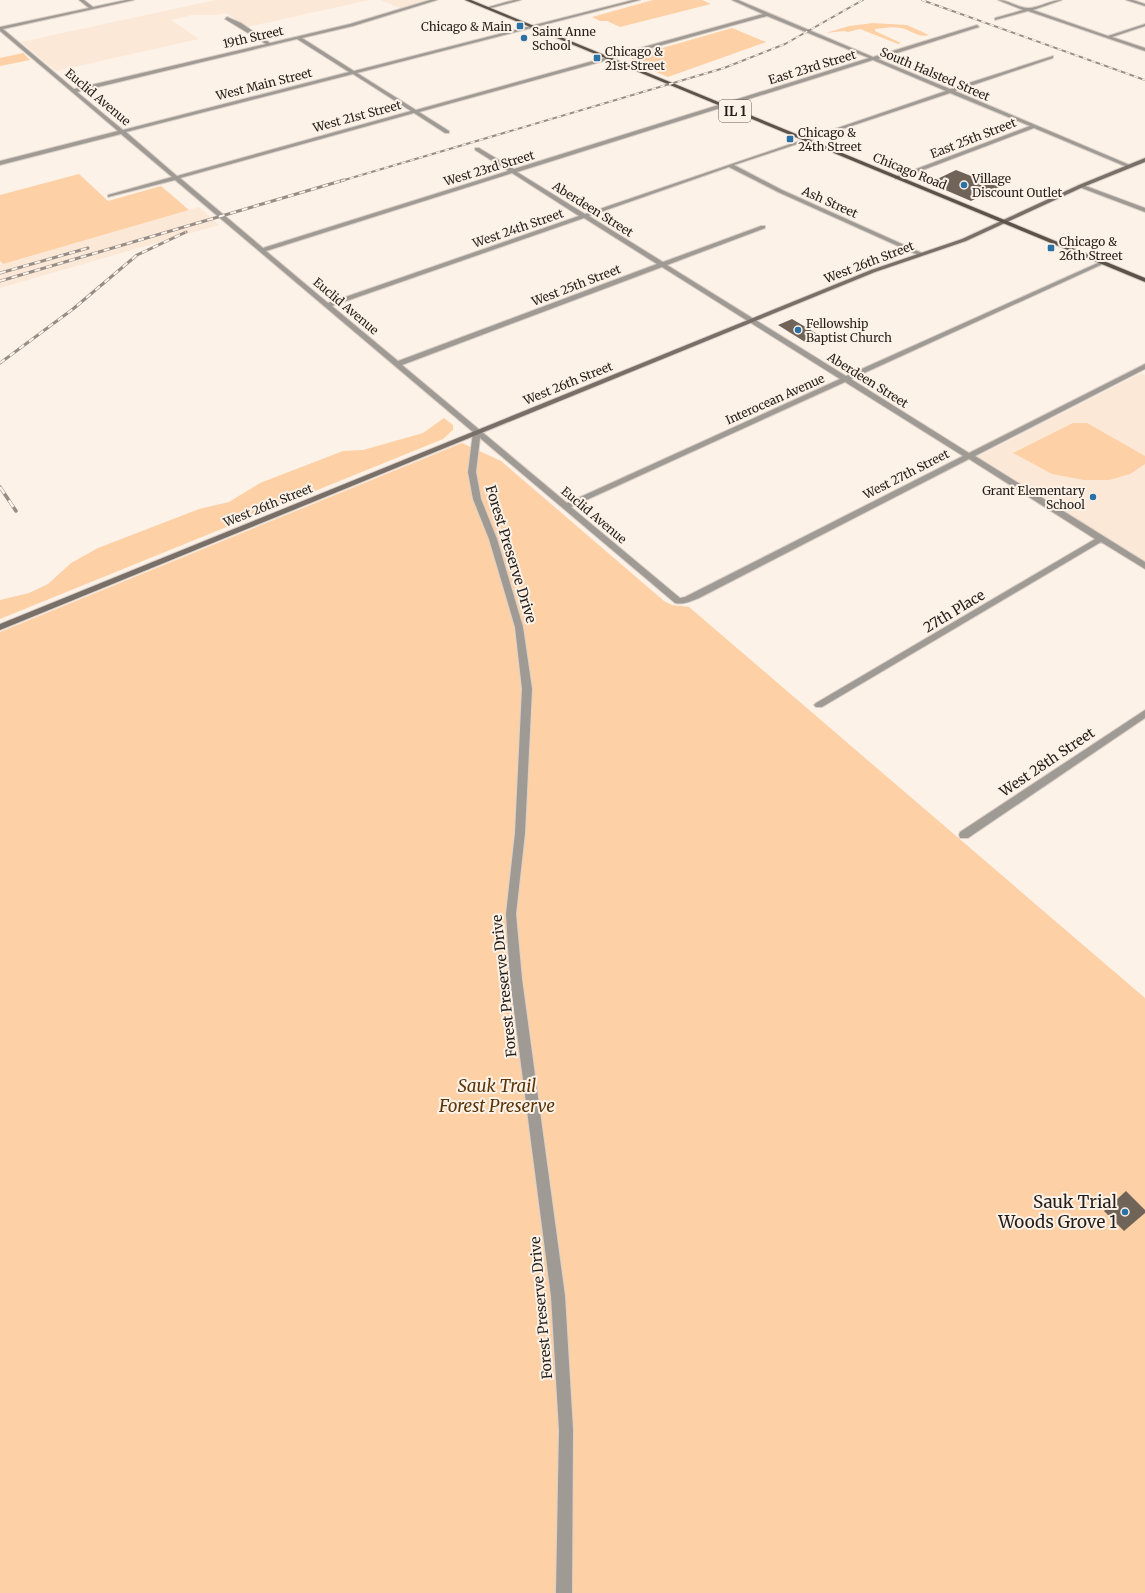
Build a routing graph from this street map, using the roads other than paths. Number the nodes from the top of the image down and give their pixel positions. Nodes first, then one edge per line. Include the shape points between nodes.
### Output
1 (81, 0) edge
2 (132, 0) edge
3 (435, 0) edge
4 (467, 0) edge
5 (519, 0) edge
6 (638, 0) edge
7 (734, 0) edge
8 (1000, 0) edge
9 (1060, 0) edge
10 (1128, 0) edge
11 (1145, 6) edge
12 (92, 8) junction
13 (487, 8) junction
14 (1028, 10) junction
15 (768, 14) junction
16 (227, 18) dead end
17 (997, 20) dead end
18 (1145, 25) edge
19 (977, 26) dead end
20 (533, 27) junction
21 (0, 28) edge
22 (297, 37) junction
23 (1108, 37) junction
24 (269, 44) junction
25 (1145, 50) edge
26 (1051, 57) dead end
27 (610, 59) junction
28 (874, 59) junction
29 (354, 73) junction
30 (73, 91) junction
31 (951, 91) junction
32 (721, 105) junction
33 (416, 112) junction
34 (1035, 126) junction
35 (122, 131) junction
36 (447, 132) dead end
37 (805, 140) junction
38 (477, 149) dead end
39 (1145, 160) edge
40 (0, 163) edge
41 (731, 166) junction
42 (1129, 166) junction
43 (513, 172) junction
44 (176, 178) junction
45 (897, 178) junction
46 (1081, 186) junction
47 (110, 196) dead end
48 (1145, 210) edge
49 (584, 216) junction
50 (1004, 222) junction
51 (763, 227) dead end
52 (262, 250) junction
53 (920, 254) junction
54 (1102, 263) junction
55 (662, 265) junction
56 (1145, 280) edge
57 (328, 305) junction
58 (751, 321) junction
59 (397, 364) junction
60 (1143, 368) edge
61 (846, 380) junction
62 (478, 432) junction
63 (968, 456) junction
64 (566, 506) junction
65 (1101, 539) junction
66 (1145, 566) edge
67 (678, 601) joint
68 (0, 627) edge
69 (819, 706) dead end
70 (1145, 712) edge
71 (964, 835) dead end
72 (564, 1593) edge

1 - 12 street
2 - 12 street
3 - 22 street, 19th Street via 351,25
4 - 13 main road, Chicago Road / IL 1
5 - 13 street
6 - 20 street, West Main Street
7 - 15 street, South Halsted Street
8 - 14 street
9 - 14 street
10 - 11 street
12 - 21 street
13 - 20 main road, Chicago Road / IL 1
14 - 17 street
14 - 23 street
15 - 27 street, West 21st Street
15 - 28 street, South Halsted Street
16 - 24 street
18 - 23 street
19 - 28 street, East 23rd Street
20 - 27 main road, Chicago Road / IL 1
20 - 29 street, West Main Street
21 - 30 street, Euclid Avenue
22 - 24 street, 19th Street
22 - 29 street
23 - 25 street
24 - 30 street, 19th Street
26 - 31 street, West 24th Street
27 - 32 main road, Chicago Road / IL 1
27 - 33 street, West 21st Street
28 - 31 street, South Halsted Street
28 - 32 street, East 23rd Street
29 - 33 street
29 - 35 street, West Main Street
30 - 35 street, Euclid Avenue
31 - 34 street, South Halsted Street
31 - 37 street, West 24th Street
32 - 37 main road, Chicago Road / IL 1
32 - 43 street, West 23rd Street
33 - 36 street
33 - 44 street, West 21st Street
34 - 42 street, South Halsted Street
34 - 45 street, East 25th Street
35 - 40 street, West Main Street
35 - 44 street, Euclid Avenue
37 - 41 street, West 24th Street
37 - 45 main road, Chicago Road / IL 1
38 - 43 street, Aberdeen Street
39 - 42 street, West 26th Street
41 - 49 street, West 24th Street
41 - 53 street, Ash Street
42 - 46 street, West 26th Street
43 - 49 street, Aberdeen Street
43 - 52 street, West 23rd Street
44 - 47 street, West 21st Street
44 - 52 street, Euclid Avenue
45 - 50 main road, Chicago Road / IL 1
46 - 48 street
46 - 50 street, West 26th Street
49 - 55 street, Aberdeen Street
49 - 57 street, West 24th Street
50 - 53 street, West 26th Street via 964,240
50 - 54 main road, Chicago Road / IL 1
51 - 55 street, West 25th Street
52 - 57 street, Euclid Avenue
53 - 58 street, West 26th Street
54 - 56 main road, Chicago Road / IL 1
54 - 61 street, Interocean Avenue
55 - 58 street, Aberdeen Street
55 - 59 street, West 25th Street
57 - 59 street, Euclid Avenue
58 - 61 street, Aberdeen Street
58 - 62 street, West 26th Street
59 - 62 street, Euclid Avenue
60 - 63 street, West 27th Street
61 - 63 street, Aberdeen Street
61 - 64 street, Interocean Avenue
62 - 64 street, Euclid Avenue
62 - 68 street, West 26th Street
62 - 72 street, Forest Preserve Drive via 472,472 477,499 493,539 517,620 527,690 520,833 511,914 516,979 558,1296 566,1430
63 - 65 street, Aberdeen Street
63 - 67 street, West 27th Street via 696,596
64 - 67 street, Euclid Avenue
65 - 66 street, Aberdeen Street
65 - 69 street, 27th Place
70 - 71 street, West 28th Street

